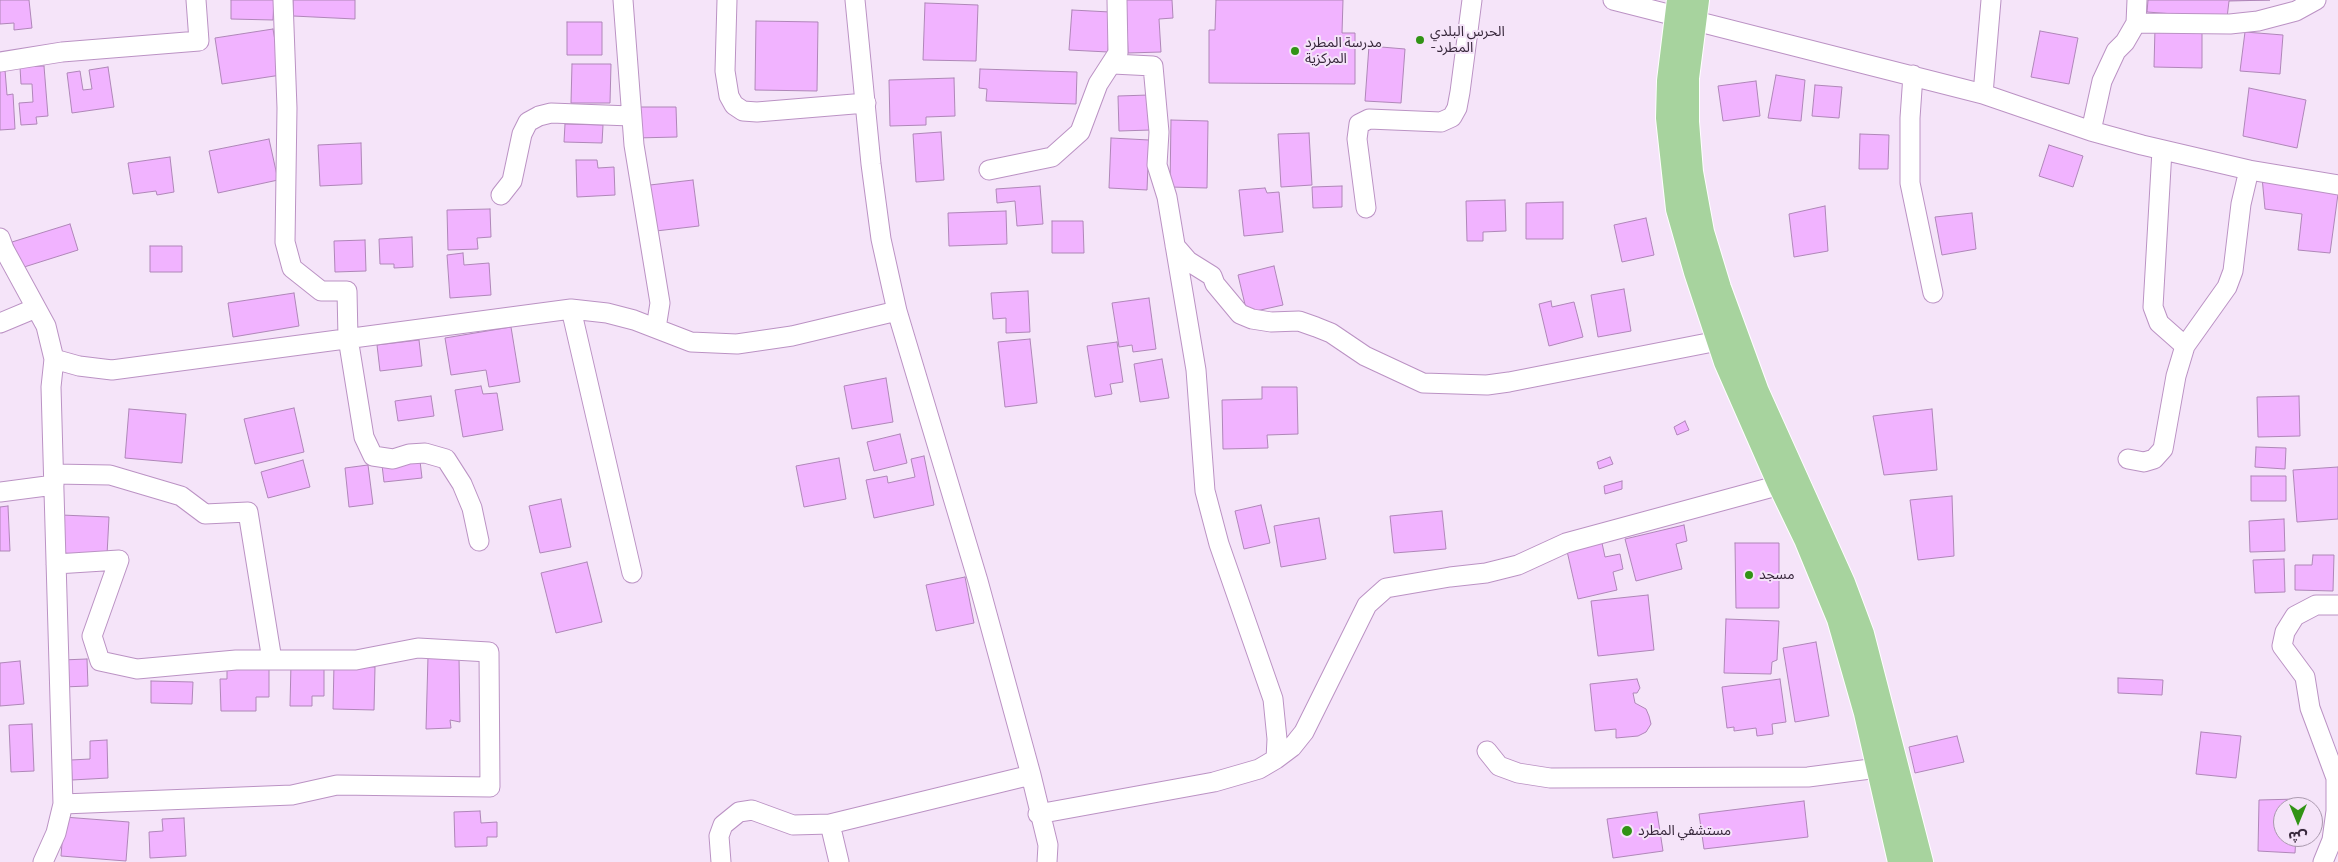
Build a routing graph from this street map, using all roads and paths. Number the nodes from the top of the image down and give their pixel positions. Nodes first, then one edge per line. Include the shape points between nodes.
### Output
1 (196, 0) edge
2 (283, 0) edge
3 (623, 0) edge
4 (727, 0) edge
5 (855, 0) edge
6 (1117, 0) edge
7 (1472, 0) edge
8 (1613, 0) edge
9 (1991, 0) edge
10 (2137, 0) edge
11 (2316, 0) edge
12 (1687, 9) edge
13 (2136, 22) junction
14 (0, 62) edge
15 (1113, 64) junction
16 (1913, 75) junction
17 (1983, 94) junction
18 (866, 103) junction
19 (630, 116) junction
20 (2091, 131) junction
21 (2162, 150) junction
22 (989, 170) dead end
23 (2248, 170) junction
24 (2338, 185) edge
25 (501, 195) dead end
26 (1366, 208) dead end
27 (0, 238) edge
28 (1175, 246) junction
29 (1933, 293) dead end
30 (36, 308) junction
31 (571, 309) junction
32 (897, 311) junction
33 (0, 323) edge
34 (656, 328) junction
35 (348, 338) junction
36 (1718, 340) junction
37 (2185, 346) junction
38 (54, 359) junction
39 (2128, 459) dead end
40 (54, 479) junction
41 (1780, 485) junction
42 (0, 492) edge
43 (479, 541) dead end
44 (56, 564) junction
45 (632, 573) dead end
46 (2338, 605) edge
47 (272, 660) junction
48 (1487, 751) dead end
49 (1276, 759) junction
50 (1878, 768) junction
51 (1031, 775) junction
52 (62, 804) junction
53 (1038, 814) junction
54 (830, 824) junction
55 (44, 862) edge
56 (721, 862) edge
57 (839, 862) edge
58 (1043, 862) edge
59 (1900, 862) edge
60 (1921, 862) edge
61 (2323, 862) edge

1 - 14 street via 200,41 62,52
2 - 35 street via 287,108 285,242 292,268 320,291 347,291
3 - 19 street
4 - 18 street via 725,71 729,96 734,105 743,111 757,112
5 - 18 street
6 - 15 street via 1118,53
7 - 26 street via 1456,113 1441,122 1369,120 1361,121 1357,127
8 - 12 street
9 - 17 street
10 - 13 street
11 - 13 street via 2296,11 2258,21 2230,24
12 - 16 street
12 - 36 main road via 1669,81 1668,118 1673,176 1678,209
12 - 60 main road via 1687,122 1691,172 1702,232 1757,392 1817,522 1860,627
13 - 20 street via 2116,51 2102,82
15 - 22 street via 1098,84 1080,132 1052,157
15 - 28 street via 1153,66 1159,132 1157,165
16 - 17 street
16 - 29 street via 1910,183
17 - 20 street
18 - 32 street via 882,239
19 - 25 street via 552,113 528,122 522,134 512,181
19 - 34 street via 658,288 660,314
20 - 21 street
21 - 23 street
21 - 37 street via 2153,307 2159,323
23 - 24 street
23 - 37 street via 2233,270 2227,287
27 - 30 street
28 - 36 street via 1188,261 1212,276 1240,314 1271,322 1299,321 1316,327 1365,356 1423,383 1487,385 1509,382
28 - 49 street via 1196,370 1205,491 1219,544 1273,699
30 - 33 street
30 - 38 street via 46,326
31 - 34 street via 607,313
31 - 35 street
31 - 45 street
32 - 34 street via 792,336 737,344 692,342
32 - 51 street via 978,581
35 - 38 street via 112,370
35 - 43 street via 364,437 372,456 392,459 425,453 446,459 472,508
36 - 41 main road
37 - 39 street via 2159,455 2144,462
38 - 40 street via 51,387
40 - 42 street
40 - 44 street
40 - 47 street via 110,475 181,496 205,514 248,512
41 - 49 street via 1566,543 1518,565 1386,588 1367,605 1304,732
41 - 50 main road via 1839,619
44 - 47 street via 119,560 92,636 100,661 137,669
44 - 52 street
46 - 61 street via 2316,605 2294,616 2282,646 2305,677 2310,708 2336,778 2332,840
47 - 52 street via 356,660 418,648 488,652 490,787 337,785 292,795
48 - 50 street via 1499,766 1550,778 1808,777
49 - 53 street via 1259,769 1214,782
50 - 59 main road
51 - 53 street
51 - 54 street
52 - 55 street via 56,834
53 - 58 street via 1048,845
54 - 56 street via 793,825 752,810 740,812 722,825 719,836
54 - 57 street

